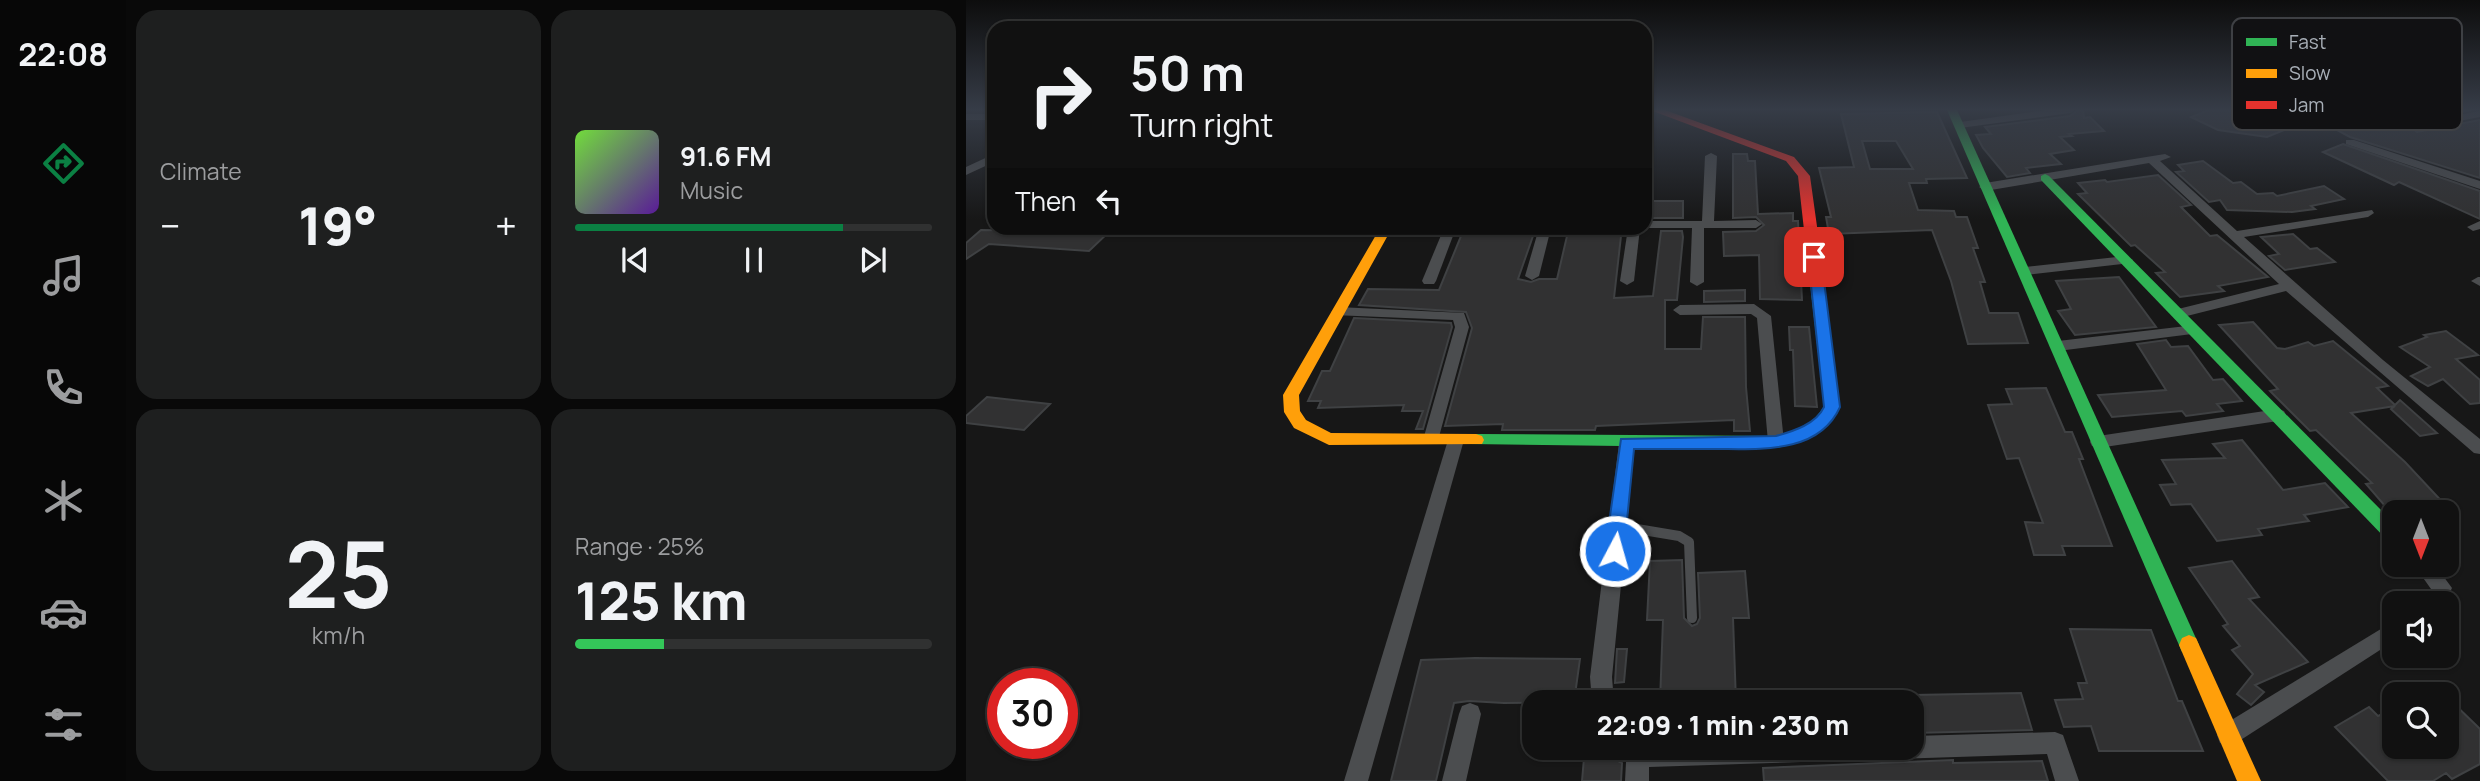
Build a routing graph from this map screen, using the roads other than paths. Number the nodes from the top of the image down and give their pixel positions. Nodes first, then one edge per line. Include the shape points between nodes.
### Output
1 (1755, 146) edge
2 (1968, 146) edge
3 (2363, 146) edge
4 (1711, 156) dead end
5 (2165, 157) dead end
6 (2151, 159) junction
7 (987, 162) edge
8 (966, 172) edge
9 (2045, 178) junction
10 (2480, 185) edge
11 (1985, 187) junction
12 (2368, 214) dead end
13 (1756, 224) dead end
14 (1652, 225) edge
15 (1703, 225) junction
16 (1382, 235) edge
17 (1447, 235) edge
18 (1543, 235) edge
19 (1633, 235) edge
20 (2235, 235) junction
21 (2126, 260) junction
22 (2025, 271) junction
23 (1532, 276) dead end
24 (1429, 281) dead end
25 (1627, 281) dead end
26 (1697, 282) dead end
27 (2288, 286) junction
28 (1681, 310) dead end
29 (1338, 312) junction
30 (2179, 313) junction
31 (2196, 330) junction
32 (2058, 346) junction
33 (2278, 415) junction
34 (1430, 440) junction
35 (1456, 440) junction
36 (1776, 442) junction
37 (2098, 442) junction
38 (1627, 443) junction
39 (2480, 448) edge
40 (2382, 523) edge
41 (1618, 526) junction
42 (1692, 618) dead end
43 (2382, 638) edge
44 (1602, 690) edge
45 (1470, 715) dead end
46 (2228, 735) junction
47 (1924, 747) edge
48 (1632, 760) edge
49 (1356, 781) edge
50 (1454, 781) edge
51 (1637, 781) edge
52 (2067, 781) edge
53 (2249, 781) edge

1 - 36 street via 1790,159 1804,176 1832,407 1816,427
2 - 11 street
3 - 10 street
4 - 15 street
5 - 6 street
6 - 9 street
6 - 20 street
7 - 8 street
9 - 11 street
9 - 21 street
11 - 22 street
12 - 20 street
13 - 15 street
14 - 15 street
15 - 26 street
16 - 29 street
17 - 24 street
18 - 23 street
19 - 25 street
20 - 27 street
21 - 22 street
21 - 30 street
22 - 32 street
27 - 30 street
27 - 39 street
28 - 36 street via 1754,309 1764,316
29 - 34 street via 1459,316 1462,327
29 - 34 street via 1291,395 1289,405 1297,422 1329,439
30 - 31 street
31 - 32 street
31 - 33 street
32 - 37 street
33 - 37 street
33 - 40 street
34 - 35 street
35 - 38 street
35 - 49 street
36 - 38 street
37 - 46 street
38 - 41 street
41 - 42 lane via 1679,536 1689,542
41 - 44 street
43 - 46 street
45 - 50 street
46 - 53 street
47 - 52 street via 2055,743
48 - 51 street

